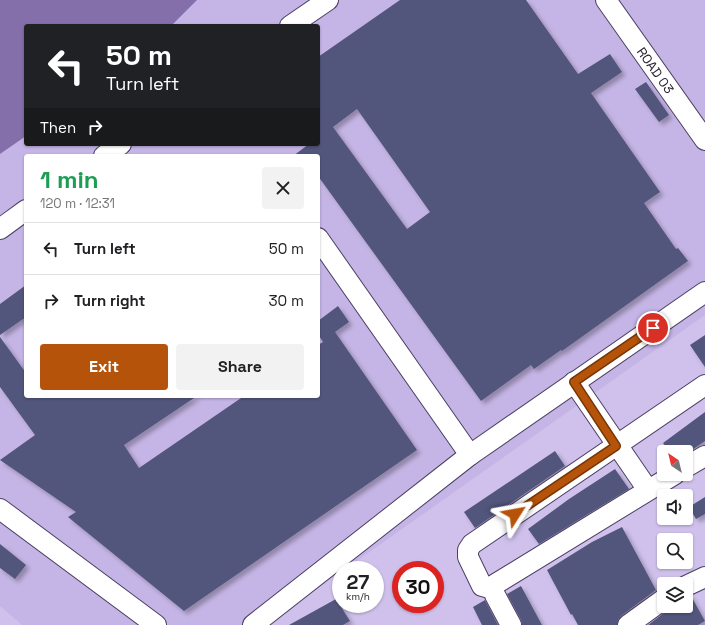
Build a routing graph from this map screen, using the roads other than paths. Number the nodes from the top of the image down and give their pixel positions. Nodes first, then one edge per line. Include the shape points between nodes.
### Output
1 (606, 0) edge
2 (318, 3) edge
3 (292, 24) edge
4 (705, 140) edge
5 (118, 146) edge
6 (107, 154) edge
7 (24, 211) edge
8 (0, 229) edge
9 (320, 241) edge
10 (705, 292) edge
11 (574, 382) junction
12 (705, 386) edge
13 (616, 446) junction
14 (470, 455) junction
15 (705, 456) edge
16 (693, 463) edge
17 (663, 481) edge
18 (648, 490) junction
19 (0, 509) edge
20 (705, 577) edge
21 (693, 583) edge
22 (495, 595) dead end
23 (657, 604) edge
24 (156, 625) edge
25 (253, 625) edge
26 (511, 625) edge
27 (628, 625) edge

1 - 4 street, ROAD 03
2 - 3 street
5 - 6 street
7 - 8 street
9 - 14 street
10 - 11 street
11 - 13 street
11 - 14 street
12 - 13 street
13 - 18 street
13 - 18 street via 472,544 468,550 468,557 482,586 488,588
14 - 25 street
15 - 16 street
17 - 18 street
19 - 24 street
20 - 21 street
22 - 26 street
23 - 27 street

